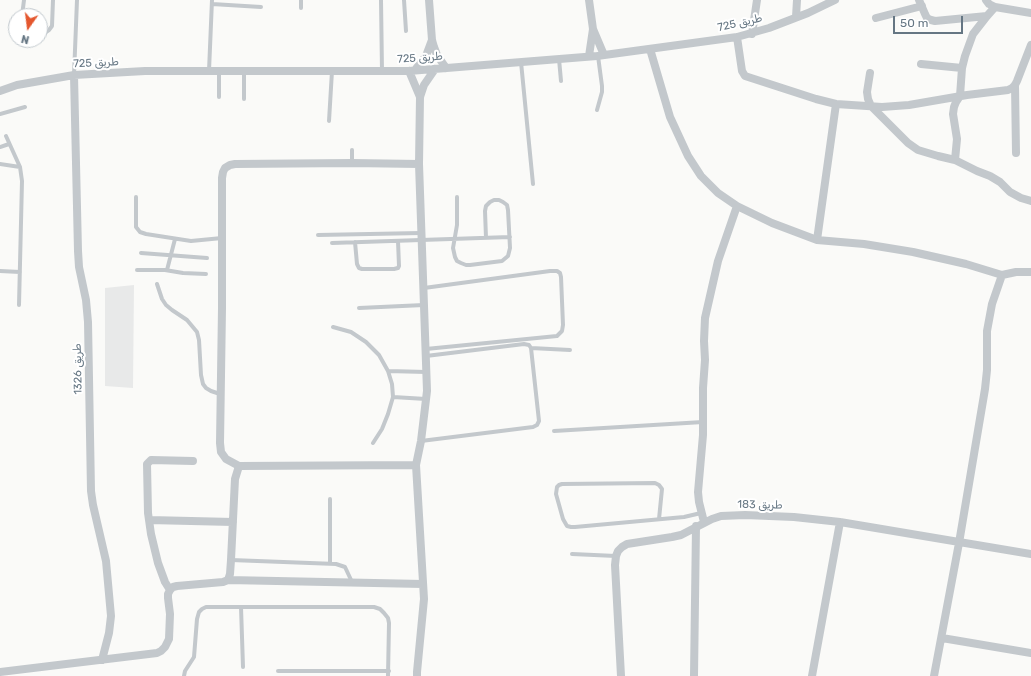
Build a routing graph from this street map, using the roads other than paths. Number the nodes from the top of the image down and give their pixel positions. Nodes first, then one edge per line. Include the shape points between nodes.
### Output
1 (53, 0) edge
2 (77, 0) edge
3 (301, 0) edge
4 (381, 0) edge
5 (404, 0) edge
6 (429, 0) edge
7 (589, 0) edge
8 (757, 0) edge
9 (797, 0) edge
10 (835, 0) edge
11 (986, 0) edge
12 (212, 2) edge
13 (921, 3) edge
14 (261, 7) dead end
15 (995, 7) junction
16 (300, 8) dead end
17 (1031, 13) edge
18 (987, 16) junction
19 (796, 17) junction
20 (876, 18) dead end
21 (593, 29) junction
22 (48, 31) edge
23 (406, 31) dead end
24 (752, 34) junction
25 (737, 37) junction
26 (432, 40) junction
27 (1031, 45) edge
28 (650, 49) junction
29 (601, 55) junction
30 (589, 56) junction
31 (559, 59) junction
32 (521, 62) junction
33 (921, 64) dead end
34 (446, 68) junction
35 (962, 68) junction
36 (435, 69) junction
37 (209, 71) junction
38 (219, 71) junction
39 (244, 71) junction
40 (332, 71) junction
41 (382, 71) junction
42 (412, 71) junction
43 (870, 73) dead end
44 (74, 75) junction
45 (561, 81) dead end
46 (1015, 85) junction
47 (0, 89) edge
48 (420, 96) junction
49 (960, 96) junction
50 (219, 97) dead end
51 (244, 99) dead end
52 (836, 104) junction
53 (872, 106) junction
54 (25, 107) dead end
55 (597, 110) dead end
56 (0, 115) edge
57 (329, 121) dead end
58 (6, 136) dead end
59 (9, 144) junction
60 (0, 147) edge
61 (352, 150) dead end
62 (1016, 152) dead end
63 (955, 160) junction
64 (352, 163) junction
65 (0, 164) edge
66 (419, 164) junction
67 (20, 166) junction
68 (533, 184) dead end
69 (136, 197) dead end
70 (457, 197) dead end
71 (1031, 201) edge
72 (737, 206) junction
73 (318, 235) dead end
74 (422, 237) junction
75 (510, 237) junction
76 (222, 238) junction
77 (486, 238) junction
78 (174, 239) junction
79 (454, 240) junction
80 (817, 240) junction
81 (398, 241) junction
82 (355, 242) junction
83 (332, 243) dead end
84 (141, 253) dead end
85 (171, 255) junction
86 (206, 258) dead end
87 (137, 270) dead end
88 (167, 270) junction
89 (0, 271) edge
90 (20, 272) junction
91 (1031, 272) edge
92 (206, 274) dead end
93 (1002, 275) junction
94 (157, 284) dead end
95 (424, 288) junction
96 (19, 305) dead end
97 (424, 305) junction
98 (359, 308) dead end
99 (333, 327) dead end
100 (532, 348) junction
101 (570, 350) dead end
102 (426, 353) junction
103 (388, 371) junction
104 (427, 372) junction
105 (221, 394) junction
106 (393, 397) junction
107 (426, 399) junction
108 (704, 422) junction
109 (554, 430) dead end
110 (421, 441) junction
111 (373, 443) dead end
112 (193, 461) dead end
113 (416, 465) junction
114 (239, 466) junction
115 (330, 499) dead end
116 (701, 513) junction
117 (659, 519) junction
118 (149, 520) junction
119 (233, 522) junction
120 (704, 522) junction
121 (840, 522) junction
122 (696, 526) junction
123 (959, 543) junction
124 (572, 554) dead end
125 (1031, 554) edge
126 (616, 556) junction
127 (231, 560) junction
128 (330, 563) junction
129 (228, 580) junction
130 (352, 582) junction
131 (423, 584) junction
132 (170, 590) junction
133 (241, 606) junction
134 (942, 638) junction
135 (1031, 654) edge
136 (102, 660) junction
137 (243, 667) dead end
138 (278, 671) dead end
139 (0, 672) edge
140 (388, 674) edge
141 (184, 676) edge
142 (417, 676) edge
143 (621, 676) edge
144 (694, 676) edge
145 (812, 676) edge
146 (934, 676) edge

1 - 22 lane via 52,26
2 - 44 lane
3 - 16 lane
4 - 41 lane
5 - 23 lane
6 - 26 street
7 - 21 street
8 - 24 street
9 - 19 street
10 - 19 street, طريق 725
11 - 15 street
12 - 14 lane
12 - 37 lane
13 - 18 street via 927,18 936,21
13 - 20 street
15 - 17 street
15 - 18 street
18 - 35 street via 968,45
19 - 24 street, طريق 725
21 - 29 street
21 - 30 street
24 - 25 street, طريق 725
25 - 28 street, طريق 725
25 - 52 street via 745,76 796,94
26 - 34 street via 437,55
26 - 42 street via 426,56
27 - 46 street
28 - 29 street, طريق 725
28 - 72 street via 670,117 688,156 701,176 718,193
29 - 30 street, طريق 725
29 - 55 lane via 602,92
30 - 31 street, طريق 725
31 - 32 street, طريق 725
31 - 45 lane
32 - 34 street, طريق 725
32 - 68 lane
33 - 35 street
34 - 36 street, طريق 725
35 - 49 street
36 - 42 street, طريق 725
36 - 48 street via 424,84
37 - 38 street, طريق 725
37 - 44 street, طريق 725
38 - 39 street, طريق 725
38 - 50 lane
39 - 40 street, طريق 725
39 - 51 lane
40 - 41 street, طريق 725
40 - 57 lane
41 - 42 street, طريق 725
42 - 48 street
43 - 53 street via 867,92
44 - 47 street, طريق 725
44 - 136 street, طريق 1326 via 78,251 88,322 91,492 106,561 111,616
46 - 49 street via 1008,90
46 - 62 street
48 - 66 street
49 - 53 street via 901,106
49 - 63 street via 953,114 957,139
52 - 53 street
52 - 80 street
53 - 63 street via 918,150
54 - 56 lane
58 - 59 lane
59 - 60 lane
59 - 67 lane
61 - 64 lane
63 - 71 street via 990,176 1010,192
64 - 66 street
64 - 76 street via 230,165 223,172
65 - 67 lane
66 - 74 street
67 - 90 lane
69 - 78 lane via 138,231
70 - 79 lane
72 - 80 street
72 - 108 street via 718,261 705,318
73 - 74 lane
74 - 79 lane
74 - 81 lane
74 - 95 street
75 - 77 lane
75 - 77 lane via 507,205 494,200 486,206
75 - 79 lane via 510,252 506,259 466,265 457,261 455,257
76 - 78 lane via 196,241
76 - 105 street
77 - 79 lane
78 - 85 lane
80 - 93 street via 913,252
81 - 82 lane
81 - 82 lane via 399,266 394,269 359,268
82 - 83 lane
84 - 85 lane
85 - 86 lane
85 - 88 lane
87 - 88 lane
88 - 92 lane
89 - 90 lane
90 - 96 lane
91 - 93 street
93 - 123 street via 988,324 985,390
94 - 105 lane via 158,292 166,305 187,320 197,332 203,384 211,391
95 - 97 street
95 - 102 lane via 557,271 561,277 563,324 562,331 557,336
97 - 98 lane
97 - 102 street
99 - 103 lane via 351,332 366,342 379,355
100 - 101 lane
100 - 102 lane via 524,344
100 - 110 lane via 540,421 537,425
102 - 104 street
103 - 104 lane
103 - 106 lane
104 - 107 street
105 - 114 street via 221,452 226,459
106 - 107 lane
106 - 111 lane via 382,429
107 - 110 street
108 - 109 lane
108 - 116 street via 698,492
110 - 113 street
112 - 118 street via 154,460 147,464
113 - 114 street
113 - 131 street
114 - 119 street via 235,479
115 - 128 lane
116 - 117 lane
116 - 120 street
117 - 117 lane via 571,527 563,519 556,494 557,488 562,484 655,483 662,489
118 - 119 street
118 - 132 street via 158,564
119 - 127 street
120 - 121 street, طريق 183 via 721,516 745,515
120 - 122 street, طريق 183
121 - 123 street, طريق 183
121 - 145 street
122 - 126 street, طريق 183 via 681,535 627,544
122 - 144 street
123 - 125 street, طريق 183
123 - 134 street
124 - 126 lane
126 - 143 street
127 - 128 lane
127 - 129 street
128 - 130 lane via 345,567
129 - 130 street
129 - 132 street via 176,586
130 - 131 street
131 - 142 street
132 - 136 street via 169,639 165,647 157,653
133 - 137 lane
133 - 140 lane via 380,609 389,623
133 - 141 lane via 206,607 199,612 194,657
134 - 135 street
134 - 146 street
136 - 139 street
138 - 140 lane

